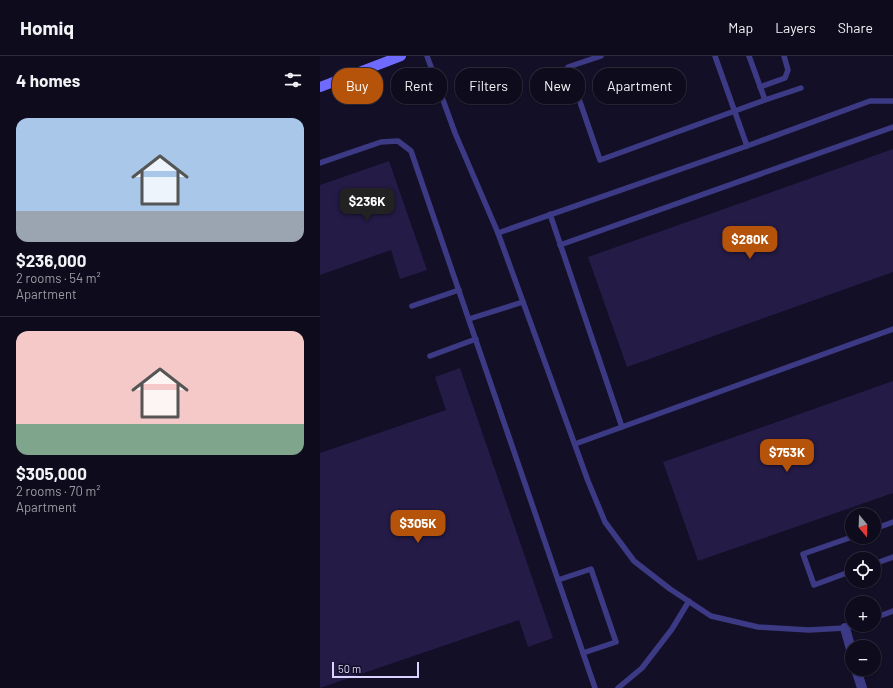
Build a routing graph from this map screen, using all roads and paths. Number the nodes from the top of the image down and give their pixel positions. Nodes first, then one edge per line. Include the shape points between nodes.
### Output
1 (400, 56) edge
2 (427, 56) edge
3 (601, 56) edge
4 (715, 56) edge
5 (749, 56) edge
6 (784, 56) edge
7 (320, 87) edge
8 (760, 87) junction
9 (801, 88) dead end
10 (765, 100) junction
11 (893, 101) edge
12 (735, 111) junction
13 (893, 127) edge
14 (747, 146) junction
15 (320, 163) edge
16 (550, 214) junction
17 (498, 233) junction
18 (560, 244) junction
19 (459, 290) junction
20 (523, 302) junction
21 (412, 306) dead end
22 (469, 319) junction
23 (893, 329) edge
24 (476, 339) junction
25 (430, 356) dead end
26 (622, 427) junction
27 (574, 444) junction
28 (893, 522) edge
29 (881, 526) edge
30 (845, 539) edge
31 (893, 557) edge
32 (881, 561) edge
33 (845, 574) edge
34 (558, 580) junction
35 (689, 601) junction
36 (893, 611) edge
37 (881, 615) edge
38 (845, 627) edge
39 (583, 654) junction
40 (858, 676) edge
41 (595, 688) edge
42 (618, 688) edge
43 (862, 688) edge

1 - 7 main road
2 - 17 lane via 454,133
3 - 12 lane via 568,67 600,160
4 - 12 lane
5 - 8 lane
6 - 8 lane via 788,70 785,78
8 - 10 lane
9 - 10 lane
10 - 12 lane
11 - 14 lane via 870,101
12 - 14 lane
13 - 18 lane
14 - 16 lane
15 - 19 lane via 381,142 398,141 411,152
16 - 17 lane
16 - 18 lane
17 - 20 lane
18 - 26 lane
19 - 21 lane
19 - 22 lane
20 - 22 lane
20 - 27 lane
22 - 24 lane
23 - 26 lane
24 - 25 lane
24 - 34 lane
26 - 27 lane
27 - 35 lane via 605,522 634,560
28 - 29 lane
30 - 33 lane via 803,554 814,585
31 - 32 lane
34 - 39 lane
34 - 39 lane via 591,569 616,642
35 - 38 lane via 711,616 758,627 809,630
35 - 42 lane via 672,629 642,668
36 - 37 lane
39 - 41 lane
40 - 43 street

